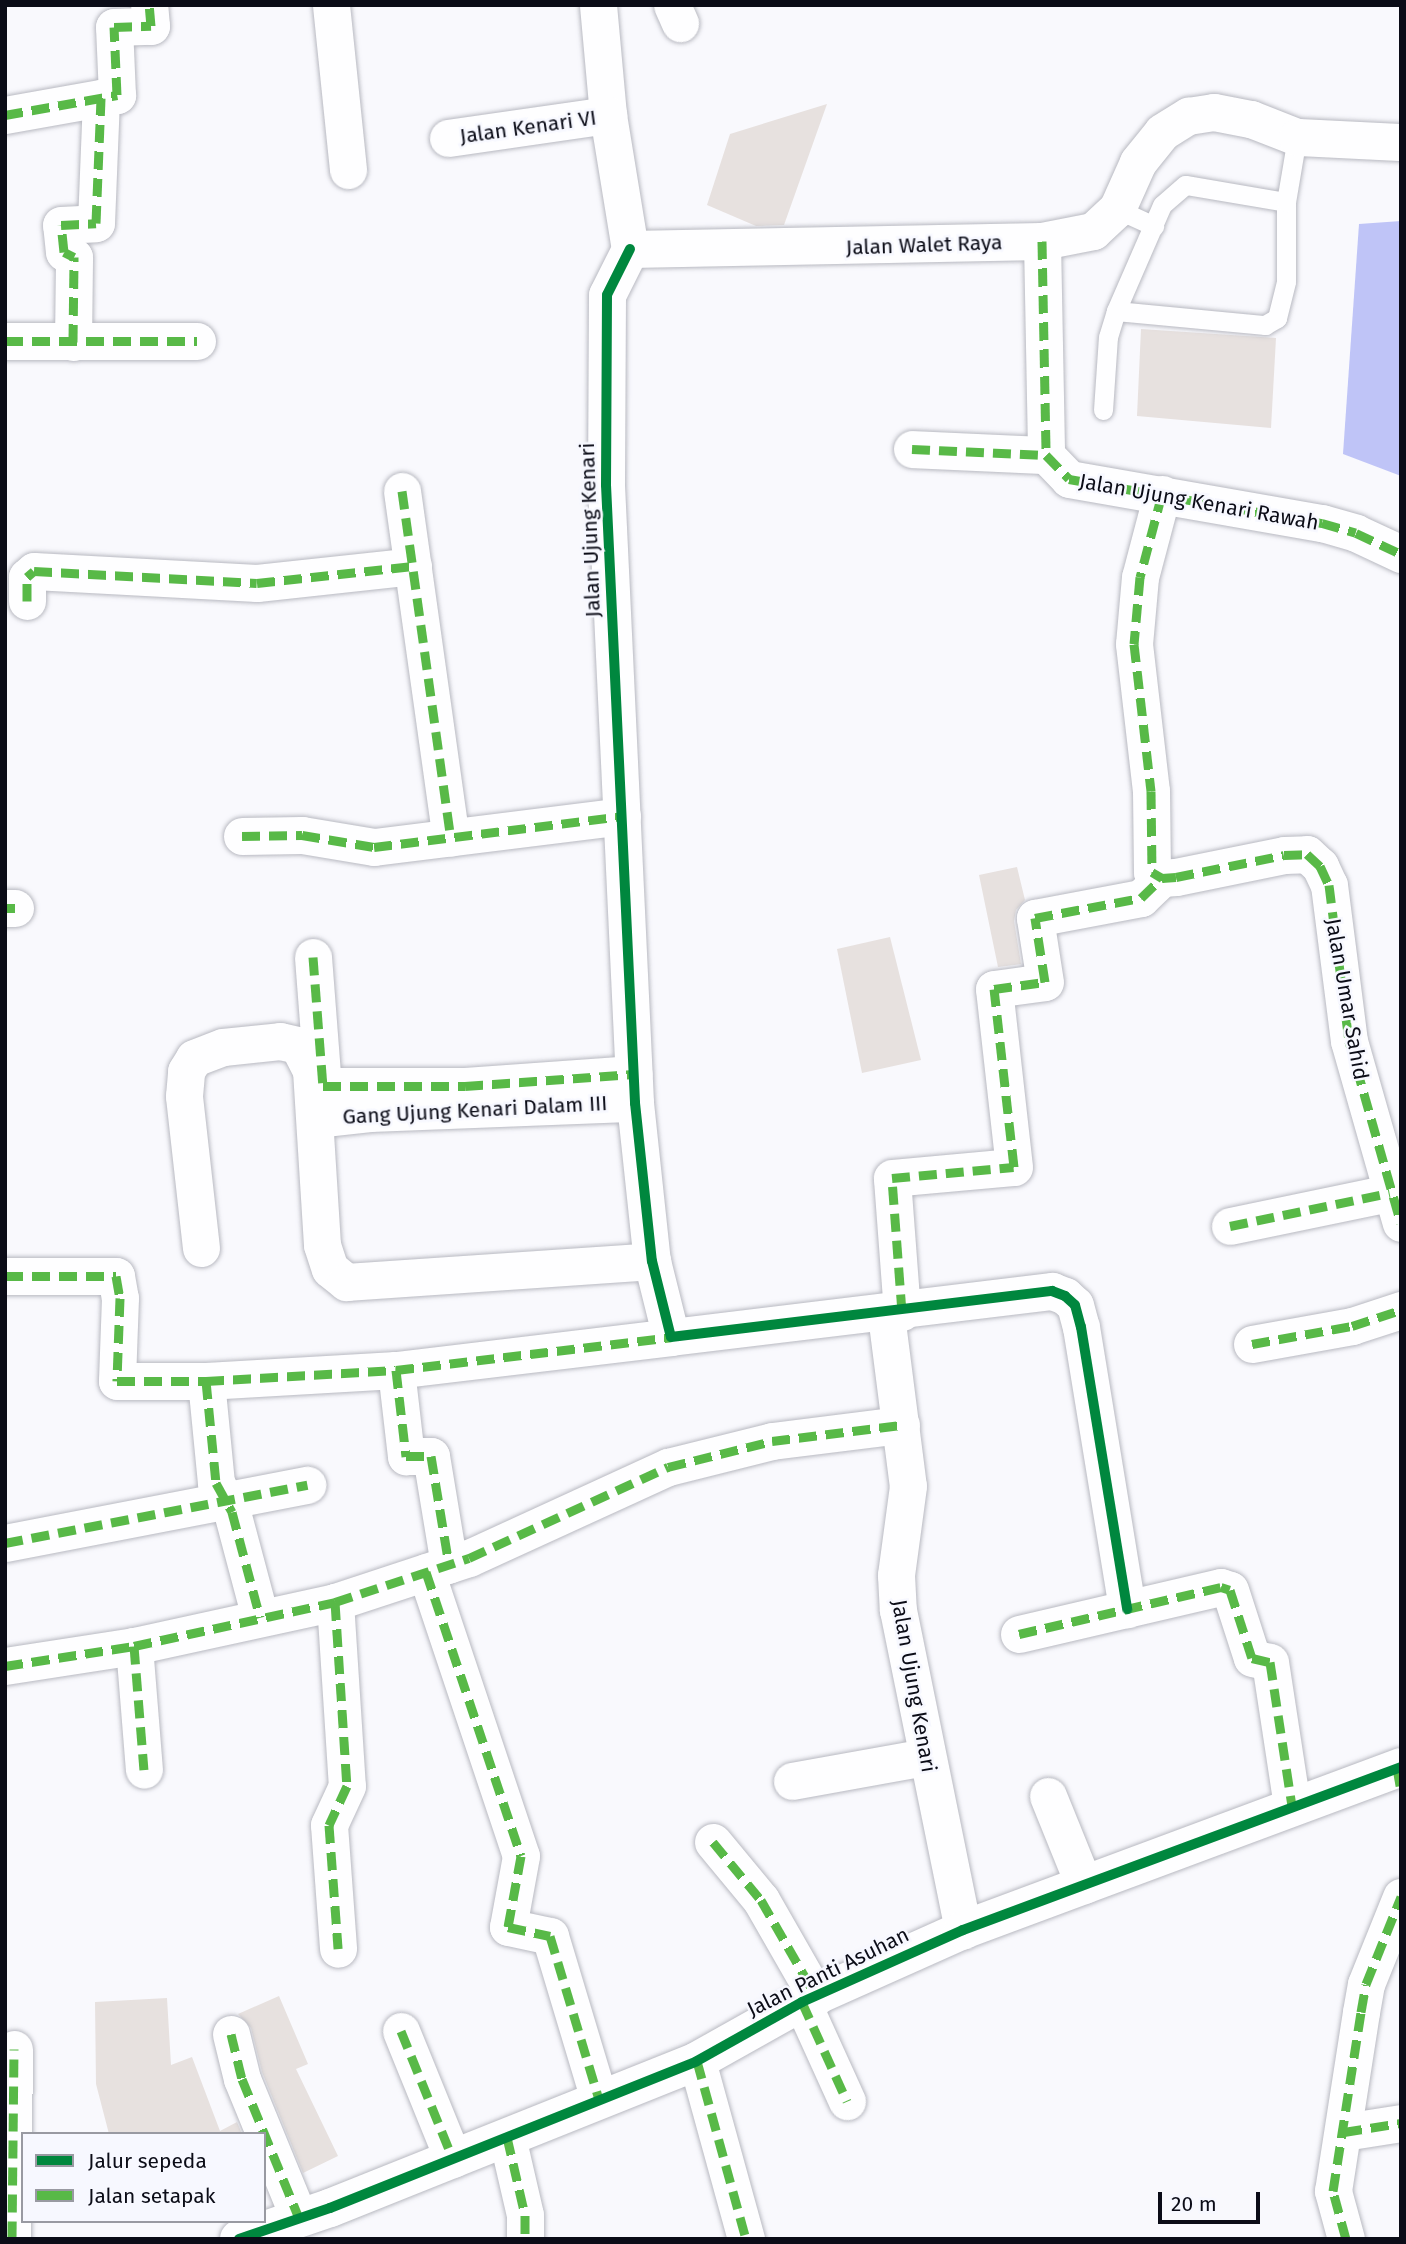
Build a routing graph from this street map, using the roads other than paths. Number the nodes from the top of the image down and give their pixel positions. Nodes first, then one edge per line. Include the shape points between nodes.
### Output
1 (149, 5) edge
2 (331, 5) edge
3 (598, 5) edge
4 (101, 98) junction
5 (5, 115) edge
6 (608, 115) junction
7 (1297, 136) junction
8 (448, 138) dead end
9 (1401, 142) edge
10 (348, 170) dead end
11 (1286, 202) junction
12 (1117, 209) junction
13 (1154, 226) junction
14 (1042, 242) junction
15 (630, 249) junction
16 (1116, 311) junction
17 (5, 341) edge
18 (197, 341) dead end
19 (73, 342) junction
20 (1103, 410) dead end
21 (912, 449) dead end
22 (1046, 455) junction
23 (402, 491) dead end
24 (1162, 494) junction
25 (1401, 554) edge
26 (413, 566) junction
27 (27, 601) dead end
28 (622, 816) junction
29 (242, 836) dead end
30 (451, 838) junction
31 (1162, 878) junction
32 (313, 957) dead end
33 (635, 1088) junction
34 (315, 1119) junction
35 (1395, 1208) edge
36 (1230, 1226) dead end
37 (201, 1248) dead end
38 (652, 1261) junction
39 (5, 1276) edge
40 (1401, 1310) edge
41 (894, 1313) junction
42 (671, 1338) junction
43 (1252, 1344) dead end
44 (396, 1370) junction
45 (206, 1381) junction
46 (901, 1425) junction
47 (307, 1485) dead end
48 (225, 1501) junction
49 (5, 1543) edge
50 (438, 1569) junction
51 (335, 1602) junction
52 (1127, 1609) junction
53 (260, 1617) junction
54 (1019, 1634) dead end
55 (134, 1646) junction
56 (5, 1666) edge
57 (926, 1757) junction
58 (144, 1770) dead end
59 (1400, 1775) edge
60 (792, 1781) dead end
61 (1048, 1796) dead end
62 (1292, 1806) junction
63 (713, 1842) dead end
64 (1084, 1885) junction
65 (1401, 1896) edge
66 (964, 1930) junction
67 (338, 1949) dead end
68 (809, 1999) junction
69 (401, 2031) dead end
70 (231, 2034) dead end
71 (14, 2049) dead end
72 (697, 2061) junction
73 (598, 2099) junction
74 (846, 2101) dead end
75 (1401, 2123) edge
76 (263, 2132) edge
77 (1344, 2132) junction
78 (508, 2137) junction
79 (266, 2138) edge
80 (453, 2159) junction
81 (299, 2218) junction
82 (12, 2239) edge
83 (239, 2239) edge
84 (525, 2239) edge
85 (747, 2239) edge
86 (1346, 2239) edge

1 - 4 street via 151,26 114,27 117,94
2 - 10 street
3 - 6 street
4 - 5 street
4 - 19 street via 96,223 61,225 64,252 74,257
6 - 8 street, Jalan Kenari VI
6 - 15 street
7 - 9 street, Jalan Walet Raya
7 - 11 lane
7 - 12 street, Jalan Walet Raya via 1251,119 1214,112 1188,116 1162,132 1138,162
11 - 13 lane via 1185,185 1162,205
11 - 16 lane via 1286,281 1277,318 1265,325
12 - 13 lane
12 - 14 street, Jalan Walet Raya via 1093,231
13 - 16 lane
14 - 15 street, Jalan Walet Raya
14 - 22 street
15 - 28 street, Jalan Ujung Kenari via 607,295 606,334 606,485
16 - 20 lane via 1108,337
17 - 19 street
18 - 19 street
21 - 22 street
22 - 24 street, Jalan Ujung Kenari Rawah via 1069,479
23 - 26 street
24 - 25 street, Jalan Ujung Kenari Rawah via 1322,523
24 - 31 street via 1140,577 1134,644 1151,791 1152,872
26 - 27 street via 257,583 34,570 27,577
26 - 30 street
28 - 30 street
28 - 33 street, Jalan Ujung Kenari
29 - 30 street via 302,835 374,847
31 - 35 street, Jalan Umar Sahid via 1284,855 1307,854 1314,859 1329,886 1349,1041
31 - 41 street, Jalan Ujung Kenari via 1141,898 1035,918 1045,982 994,989 1014,1167 892,1178
32 - 33 street via 324,1086
33 - 34 street, Gang Ujung Kenari Dalam III
33 - 38 street, Jalan Ujung Kenari
34 - 37 street via 311,1070 298,1045 280,1041 223,1047 194,1058 186,1072 184,1096
34 - 38 street via 322,1245 330,1269 345,1282
35 - 36 street
38 - 42 street, Jalan Ujung Kenari
39 - 45 street via 116,1276 120,1298 117,1381
40 - 43 street via 1352,1326
41 - 42 street
41 - 46 street, Jalan Ujung Kenari
41 - 52 street via 1052,1291 1075,1305
42 - 44 street
44 - 45 street
44 - 50 street via 406,1456 431,1456
45 - 48 street via 216,1483
46 - 50 street via 772,1441 668,1467
46 - 57 street, Jalan Ujung Kenari via 908,1486 896,1575 898,1610
47 - 48 street
48 - 49 street
48 - 53 street
50 - 51 street
50 - 73 street via 521,1856 508,1927 550,1936
51 - 53 street
51 - 67 street via 347,1786 329,1825
52 - 54 street
52 - 62 street via 1221,1587 1230,1590 1252,1658 1270,1662
53 - 55 street
55 - 56 street
55 - 58 street
57 - 60 street
57 - 66 street, Jalan Ujung Kenari
59 - 62 street, Jalan Panti Asuhan
61 - 64 street
62 - 64 street, Jalan Panti Asuhan
63 - 68 street via 761,1900
64 - 66 street, Jalan Panti Asuhan
65 - 77 street via 1366,1984
66 - 68 street, Jalan Panti Asuhan
68 - 72 street, Jalan Panti Asuhan
68 - 74 street
69 - 80 street
70 - 76 street via 242,2080
71 - 82 street
72 - 73 street, Jalan Panti Asuhan
72 - 85 street
73 - 78 street, Jalan Panti Asuhan
75 - 77 street
77 - 86 street via 1333,2191
78 - 80 street, Jalan Panti Asuhan
78 - 84 street via 525,2215
79 - 81 street
80 - 81 street, Jalan Panti Asuhan
81 - 83 street, Jalan Panti Asuhan

